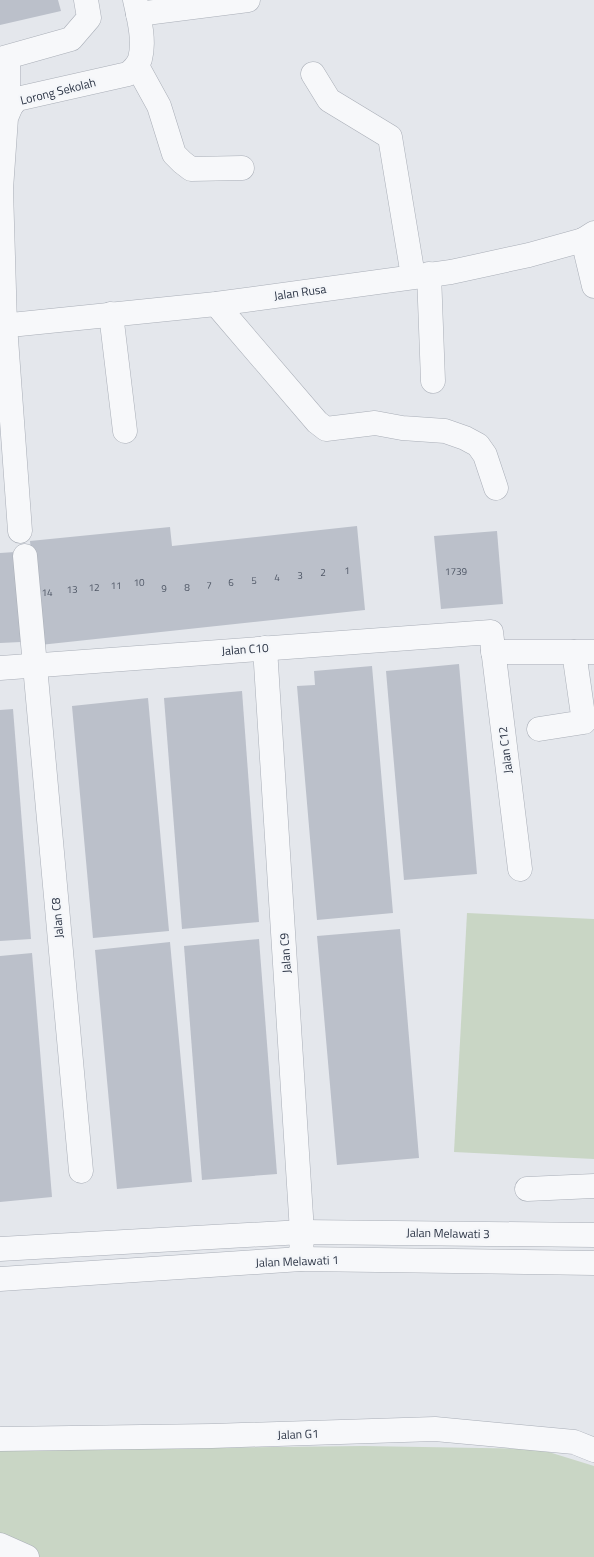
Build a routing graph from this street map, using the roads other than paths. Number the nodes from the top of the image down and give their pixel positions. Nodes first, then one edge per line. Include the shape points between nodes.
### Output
1 (86, 0) edge
2 (248, 0) edge
3 (137, 7) edge
4 (4, 59) edge
5 (137, 66) junction
6 (312, 74) dead end
7 (10, 106) junction
8 (242, 168) dead end
9 (588, 236) edge
10 (421, 275) junction
11 (594, 286) edge
12 (216, 304) junction
13 (111, 314) junction
14 (2, 325) edge
15 (433, 381) dead end
16 (125, 431) dead end
17 (496, 488) dead end
18 (20, 531) dead end
19 (24, 556) dead end
20 (492, 642) junction
21 (265, 648) junction
22 (584, 652) edge
23 (34, 665) junction
24 (0, 668) edge
25 (539, 729) dead end
26 (520, 868) dead end
27 (81, 1171) dead end
28 (594, 1186) edge
29 (527, 1189) dead end
30 (302, 1232) junction
31 (594, 1236) edge
32 (0, 1249) edge
33 (302, 1258) junction
34 (594, 1264) edge
35 (0, 1278) edge
36 (0, 1439) edge
37 (594, 1450) edge
38 (0, 1544) edge
39 (27, 1557) edge

1 - 4 street via 89,18 70,39
2 - 3 street
3 - 5 street via 142,40
4 - 7 street
5 - 7 street, Lorong Sekolah via 128,74 18,99
5 - 8 street via 159,106 174,154 182,162 191,169
6 - 10 street via 329,100 390,136
7 - 14 street, Lorong Sekolah via 6,118 1,189
9 - 10 street, Jalan Rusa via 529,255
9 - 11 street
10 - 12 street, Jalan Rusa
10 - 15 street
12 - 13 street, Jalan Rusa
12 - 17 street via 326,429 375,423 445,431 478,445 485,455
13 - 14 street, Jalan Rusa
13 - 16 street
14 - 18 street, Lorong Sekolah
19 - 23 street, Jalan C8
20 - 21 street, Jalan C10
20 - 22 street, Jalan C10
20 - 26 street, Jalan C12
21 - 23 street, Jalan C10
21 - 30 street, Jalan C9
22 - 25 street via 584,722
23 - 24 street, Jalan C10
23 - 27 street, Jalan C8
28 - 29 street
30 - 31 street, Jalan Melawati 3
30 - 32 street
30 - 33 street, Jalan C9
33 - 34 street, Jalan Melawati 1
33 - 35 street, Jalan Melawati 1
36 - 37 street, Jalan G1 via 435,1429 574,1442
38 - 39 street

